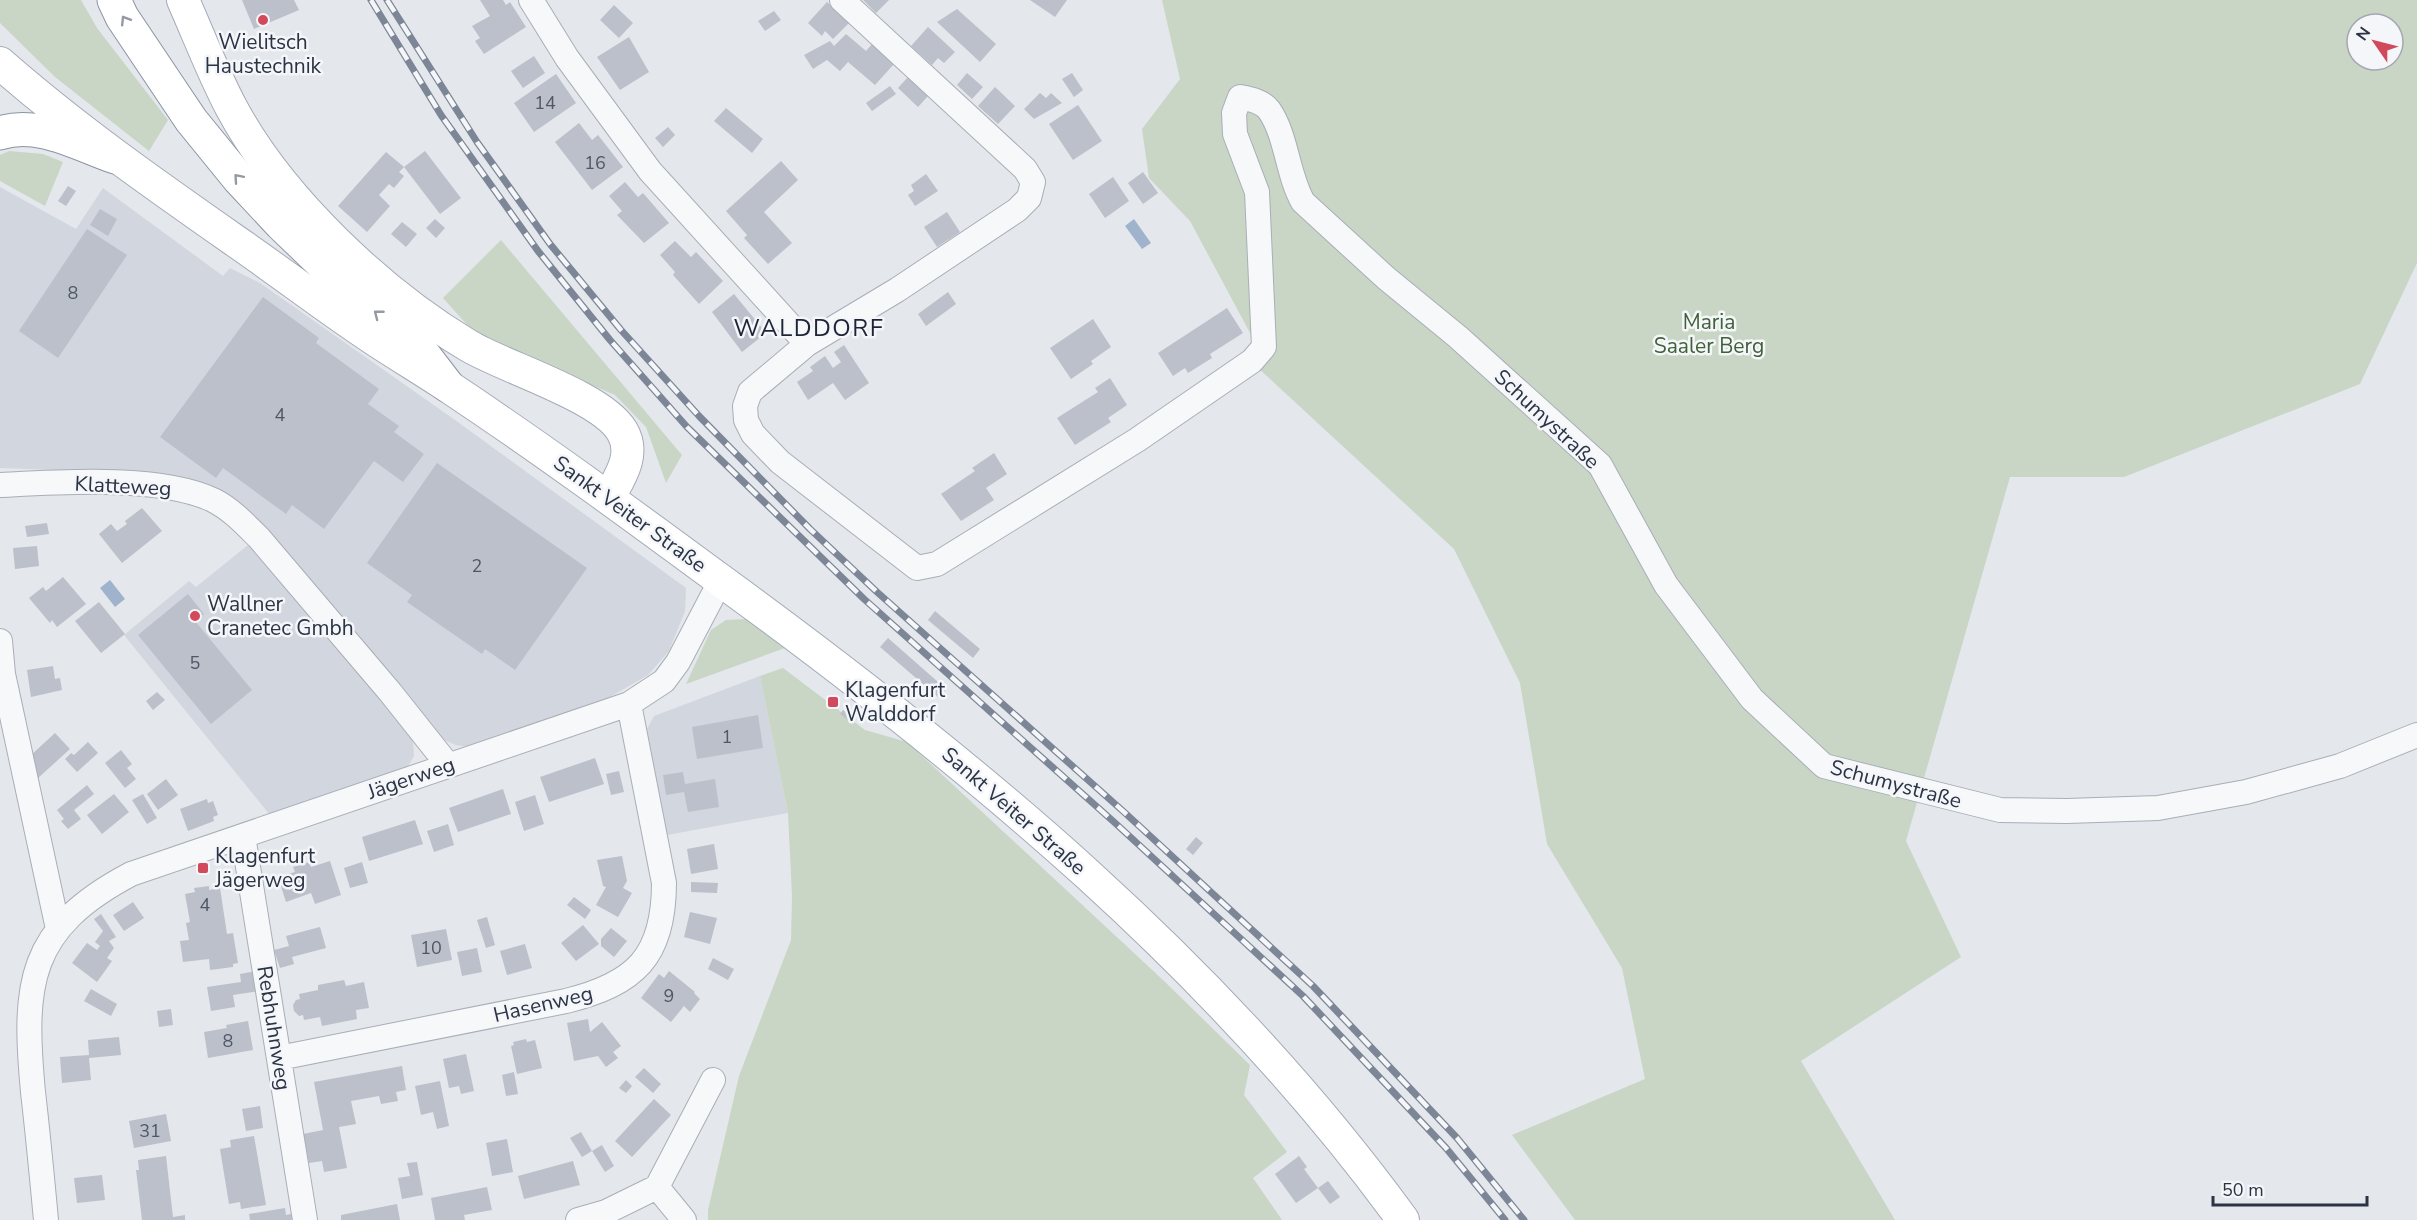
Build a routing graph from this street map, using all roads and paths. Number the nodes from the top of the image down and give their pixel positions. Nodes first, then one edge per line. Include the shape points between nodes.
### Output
1 (114, 0) edge
2 (183, 0) edge
3 (531, 0) edge
4 (842, 0) edge
5 (0, 63) edge
6 (0, 132) edge
7 (115, 157) junction
8 (807, 344) junction
9 (447, 386) junction
10 (0, 484) edge
11 (609, 497) junction
12 (721, 580) junction
13 (0, 641) edge
14 (629, 704) junction
15 (2417, 735) edge
16 (448, 765) junction
17 (243, 836) junction
18 (58, 929) junction
19 (279, 1058) junction
20 (713, 1080) dead end
21 (657, 1187) junction
22 (46, 1220) edge
23 (305, 1220) edge
24 (578, 1220) edge
25 (684, 1220) edge
26 (1402, 1220) edge

9 -> 1 highway via 414,342 359,299 239,179 191,120
2 - 11 main road via 231,108 289,191 329,233 426,318 470,347 580,398 607,414 622,431 628,450 626,465
3 - 8 street via 567,58 650,171
4 - 8 street via 1025,169 1033,182 1029,198 1017,210
5 - 7 main road, Sankt Veiter Straße
6 - 7 highway via 36,129
7 - 9 main road, Sankt Veiter Straße
8 - 15 street, Schumystraße via 750,392 745,406 753,435 780,462 917,568 937,564 1137,440 1252,361 1264,347 1257,192 1235,134 1234,113 1240,97 1255,100 1269,109 1294,187 1303,202 1600,465 1666,585 1752,699 1824,766 2000,810 2158,808 2246,792 2340,766
9 - 11 main road, Sankt Veiter Straße
10 - 16 street, Klatteweg via 165,485 214,501 237,516 259,538
11 - 12 main road, Sankt Veiter Straße
12 - 14 street, Jägerweg via 664,681
12 - 26 main road, Sankt Veiter Straße via 829,659 1039,829 1190,971 1325,1120
13 - 18 street via 3,674
14 - 16 street, Jägerweg
14 - 19 street, Hasenweg via 664,883 659,931 634,973 612,987 566,1001
16 - 17 street, Jägerweg
17 - 18 street, Jägerweg via 131,874 82,905
17 - 19 street, Rebhuhnweg
18 - 22 street, Jägerweg via 35,973 28,1015
19 - 23 street, Rebhuhnweg
20 - 21 street
21 - 24 street via 606,1212
21 - 25 street

